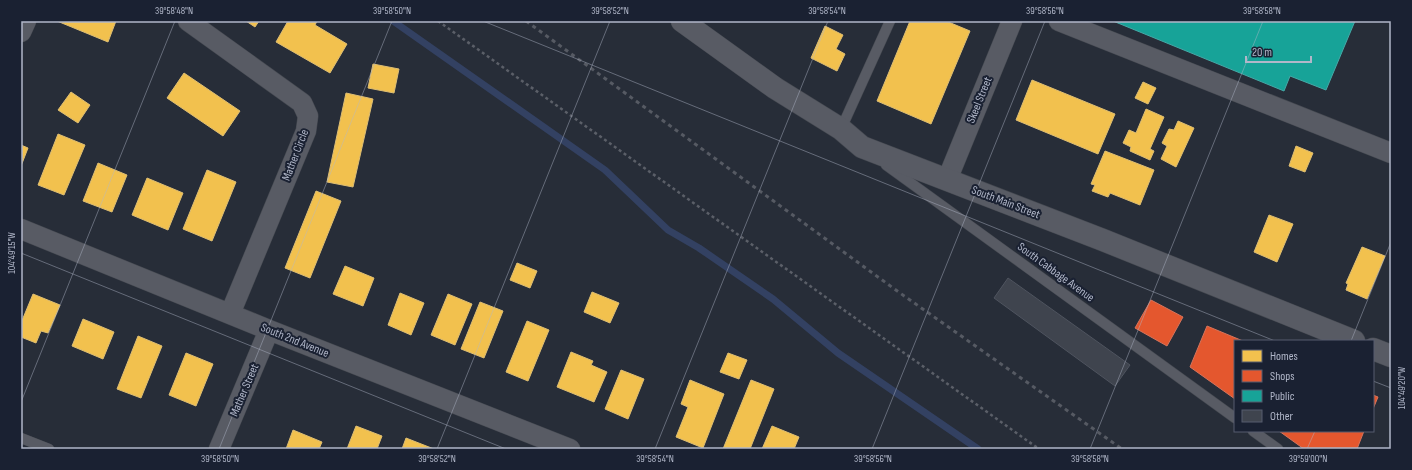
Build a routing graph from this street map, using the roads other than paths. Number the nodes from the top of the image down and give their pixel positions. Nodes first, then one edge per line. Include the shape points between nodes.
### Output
1 (26, 21) edge
2 (188, 21) edge
3 (682, 21) edge
4 (890, 21) edge
5 (1012, 21) edge
6 (1060, 21) edge
7 (21, 32) edge
8 (841, 129) junction
9 (862, 147) junction
10 (1391, 153) edge
11 (947, 180) junction
12 (21, 229) edge
13 (230, 314) junction
14 (269, 330) junction
15 (1352, 340) edge
16 (1374, 349) edge
17 (1391, 356) edge
18 (1234, 417) edge
19 (1254, 432) edge
20 (21, 438) edge
21 (49, 449) edge
22 (219, 449) edge
23 (570, 449) edge
24 (1278, 449) edge

1 - 7 street
2 - 13 street, Mather Circle via 302,103 308,116 306,131
3 - 8 street, South Main Street via 775,88
4 - 8 lane
5 - 11 street, Skeel Street
6 - 10 street
8 - 9 street, South Main Street
9 - 11 street, South Main Street
9 - 18 lane, South Cabbage Avenue
11 - 15 street, South Main Street
12 - 13 street, South 2nd Avenue
13 - 14 street, South 2nd Avenue
14 - 22 street, Mather Street
14 - 23 street, South 2nd Avenue
16 - 17 street
19 - 24 lane
20 - 21 lane

